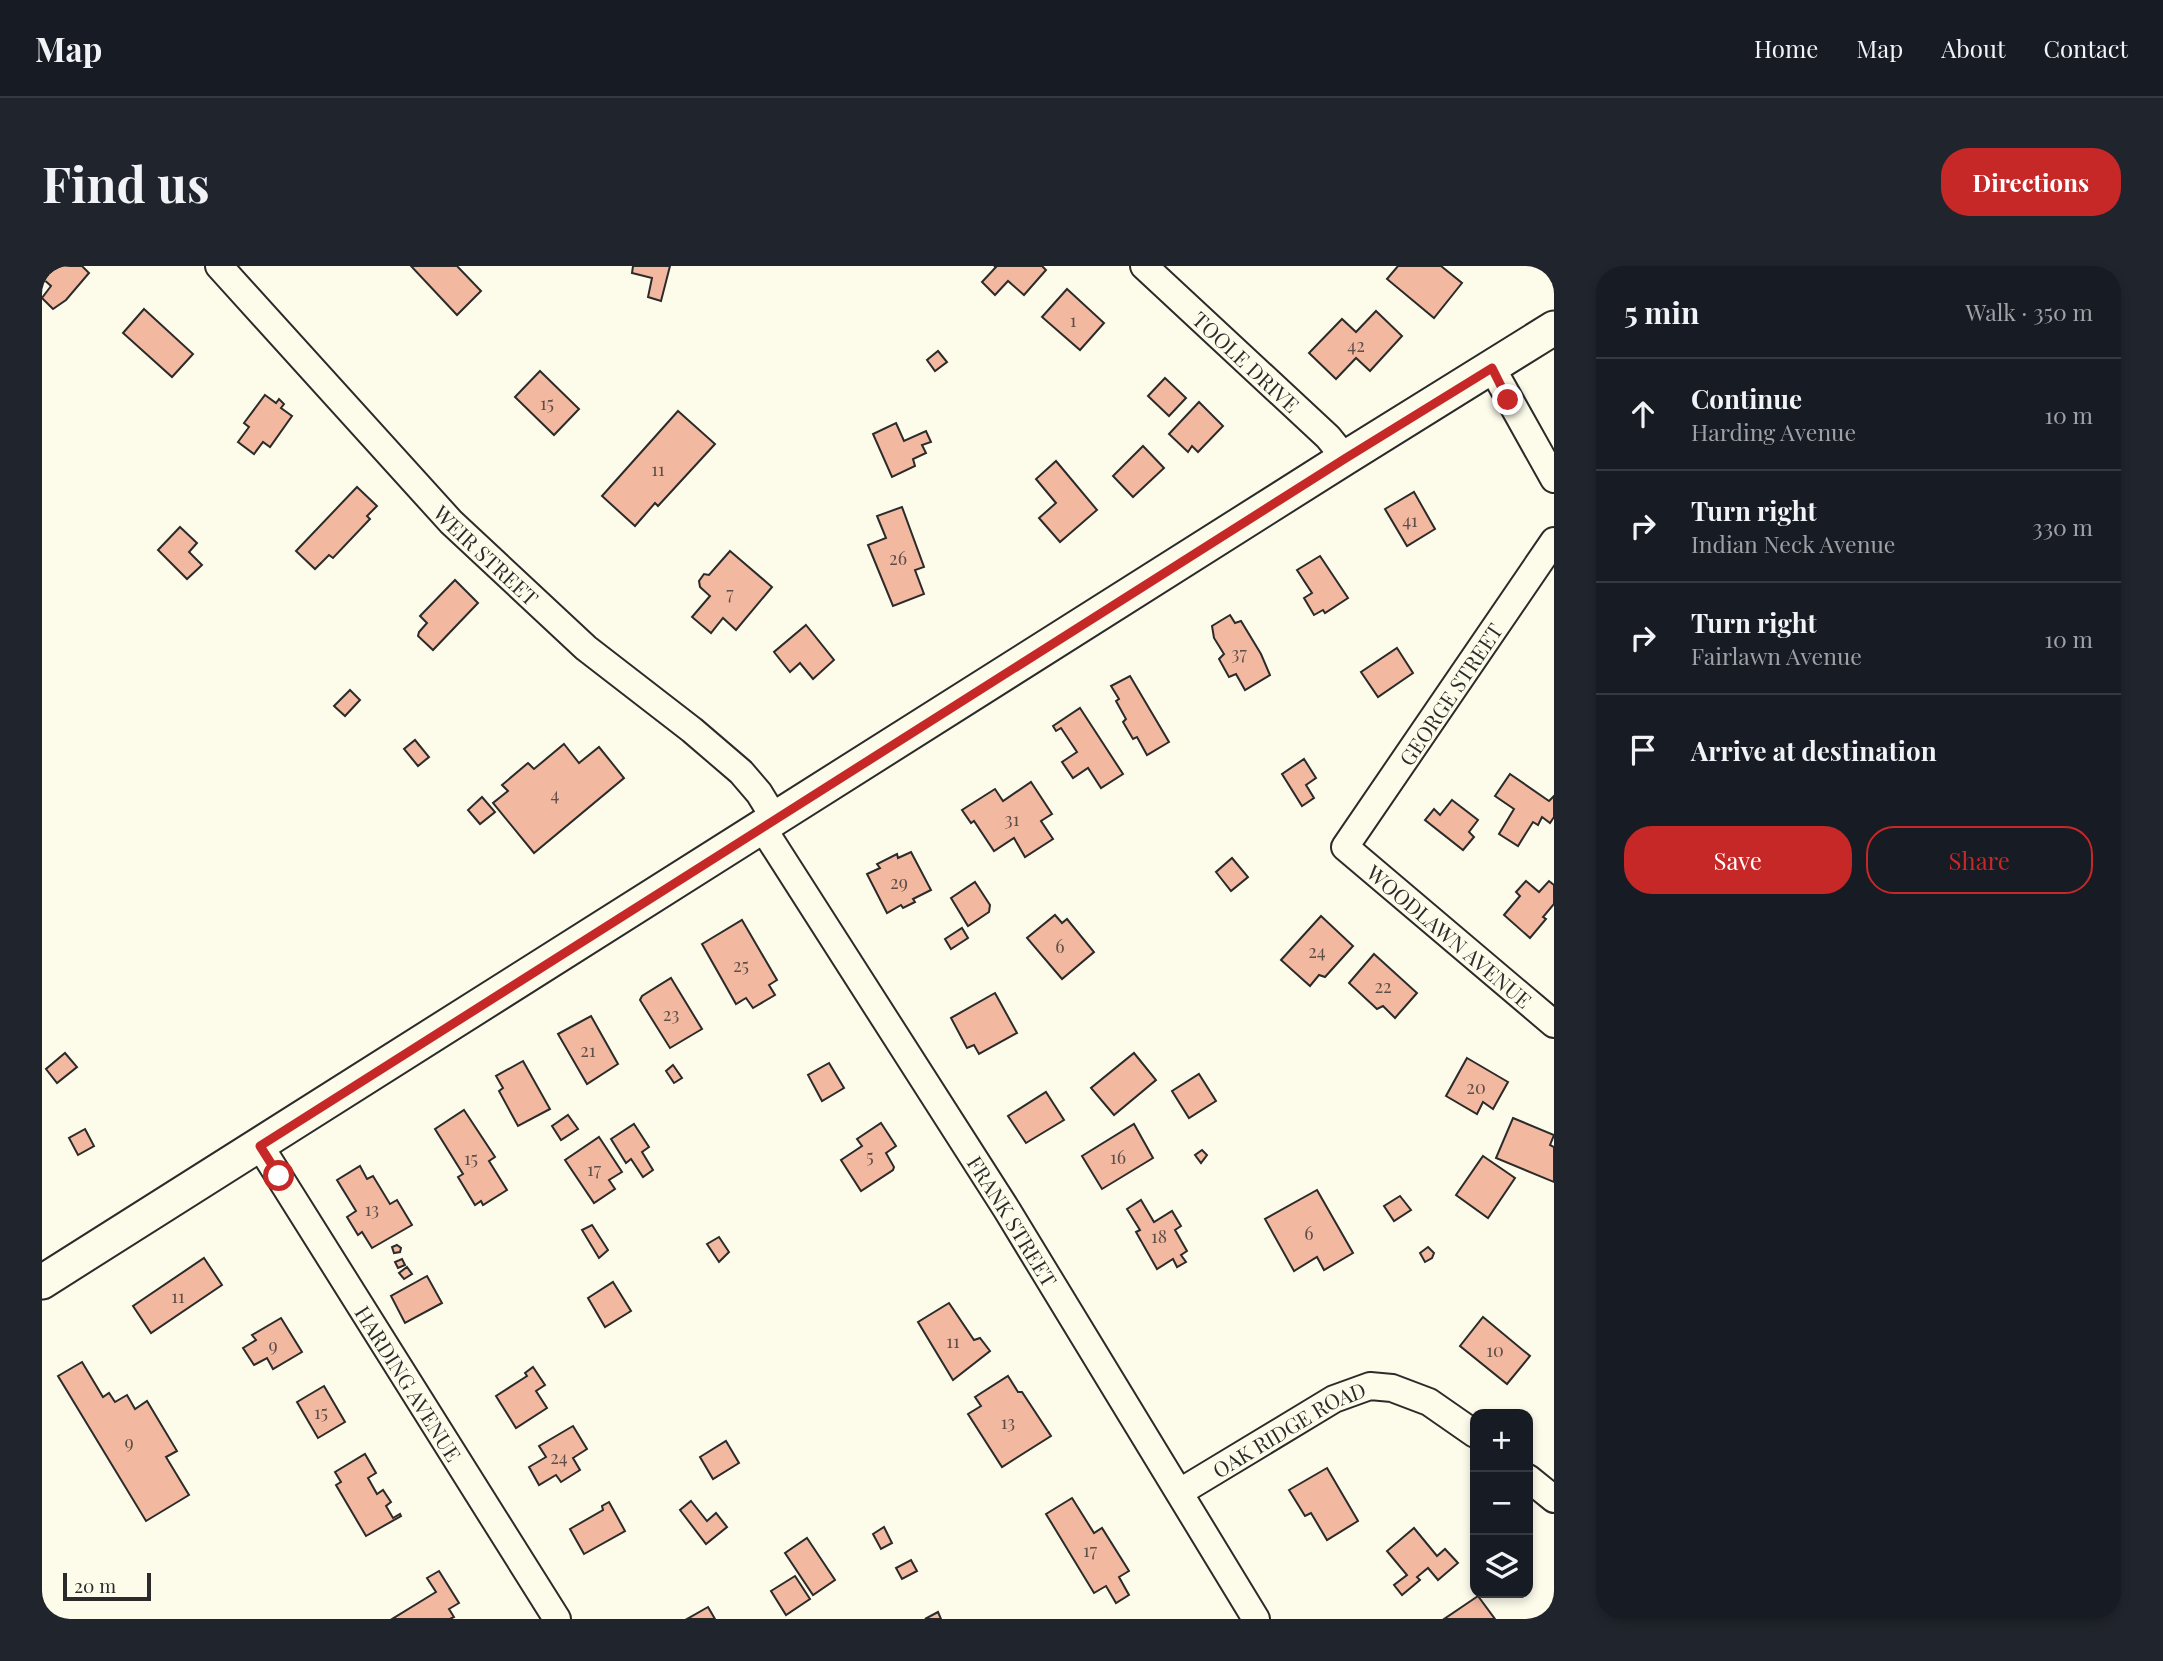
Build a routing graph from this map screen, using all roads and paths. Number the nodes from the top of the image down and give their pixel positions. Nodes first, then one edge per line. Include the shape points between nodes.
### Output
1 (219, 266) edge
2 (1144, 266) edge
3 (1554, 328) edge
4 (1492, 368) junction
5 (1346, 458) junction
6 (1554, 479) edge
7 (1554, 541) edge
8 (768, 823) junction
9 (1345, 847) joint
10 (1554, 1024) edge
11 (260, 1146) junction
12 (44, 1277) edge
13 (1470, 1431) edge
14 (1533, 1482) edge
15 (1180, 1492) junction
16 (1554, 1499) edge
17 (557, 1619) edge
18 (1256, 1619) edge

1 - 8 street, WEIR STREET via 451,522 586,648 741,772 759,793
2 - 5 street, TOOLE DRIVE
3 - 4 street
4 - 5 street
4 - 6 street
5 - 8 street
7 - 9 street, GEORGE STREET
8 - 11 street
8 - 15 street, FRANK STREET
9 - 10 street, WOODLAWN AVENUE
11 - 12 street
11 - 17 street, HARDING AVENUE
13 - 15 street, OAK RIDGE ROAD via 1429,1402 1392,1388 1370,1386 1335,1399
14 - 16 street
15 - 18 street, FRANK STREET

